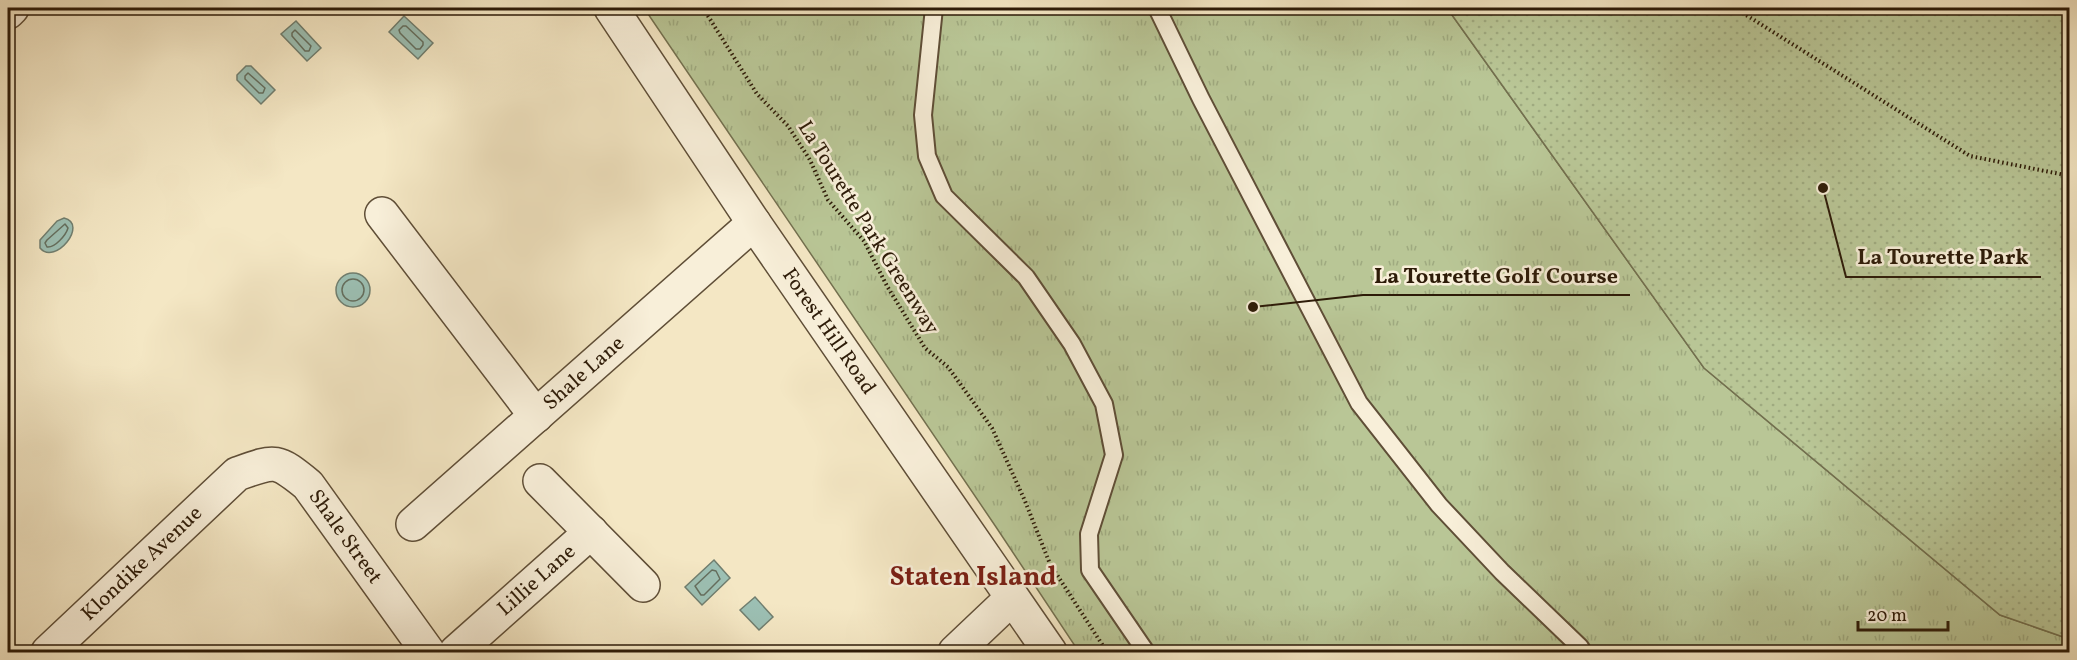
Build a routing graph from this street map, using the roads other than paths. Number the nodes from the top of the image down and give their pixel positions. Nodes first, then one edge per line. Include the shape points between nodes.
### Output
1 (12, 8) edge
2 (611, 8) edge
3 (934, 8) edge
4 (1157, 8) edge
5 (8, 12) edge
6 (382, 214) dead end
7 (754, 223) junction
8 (536, 416) junction
9 (237, 474) joint
10 (540, 481) dead end
11 (413, 524) dead end
12 (591, 532) junction
13 (643, 585) dead end
14 (1012, 598) junction
15 (48, 652) edge
16 (428, 652) edge
17 (456, 652) edge
18 (955, 652) edge
19 (1050, 652) edge
20 (1146, 652) edge
21 (1583, 652) edge

1 - 5 street
2 - 7 street, Forest Hill Road
3 - 20 lane via 923,115 927,156 944,196 1026,277 1072,344 1104,404 1114,455 1089,534 1090,570
4 - 21 lane via 1359,403 1438,505
6 - 8 street
7 - 8 street, Shale Lane
7 - 14 street, Forest Hill Road
8 - 11 street, Shale Lane
9 - 15 street, Klondike Avenue
9 - 16 street, Shale Street via 267,463 285,467 308,485
10 - 12 street, Lillie Lane
12 - 13 street, Lillie Lane
12 - 17 street, Lillie Lane
14 - 18 street
14 - 19 street, Forest Hill Road

